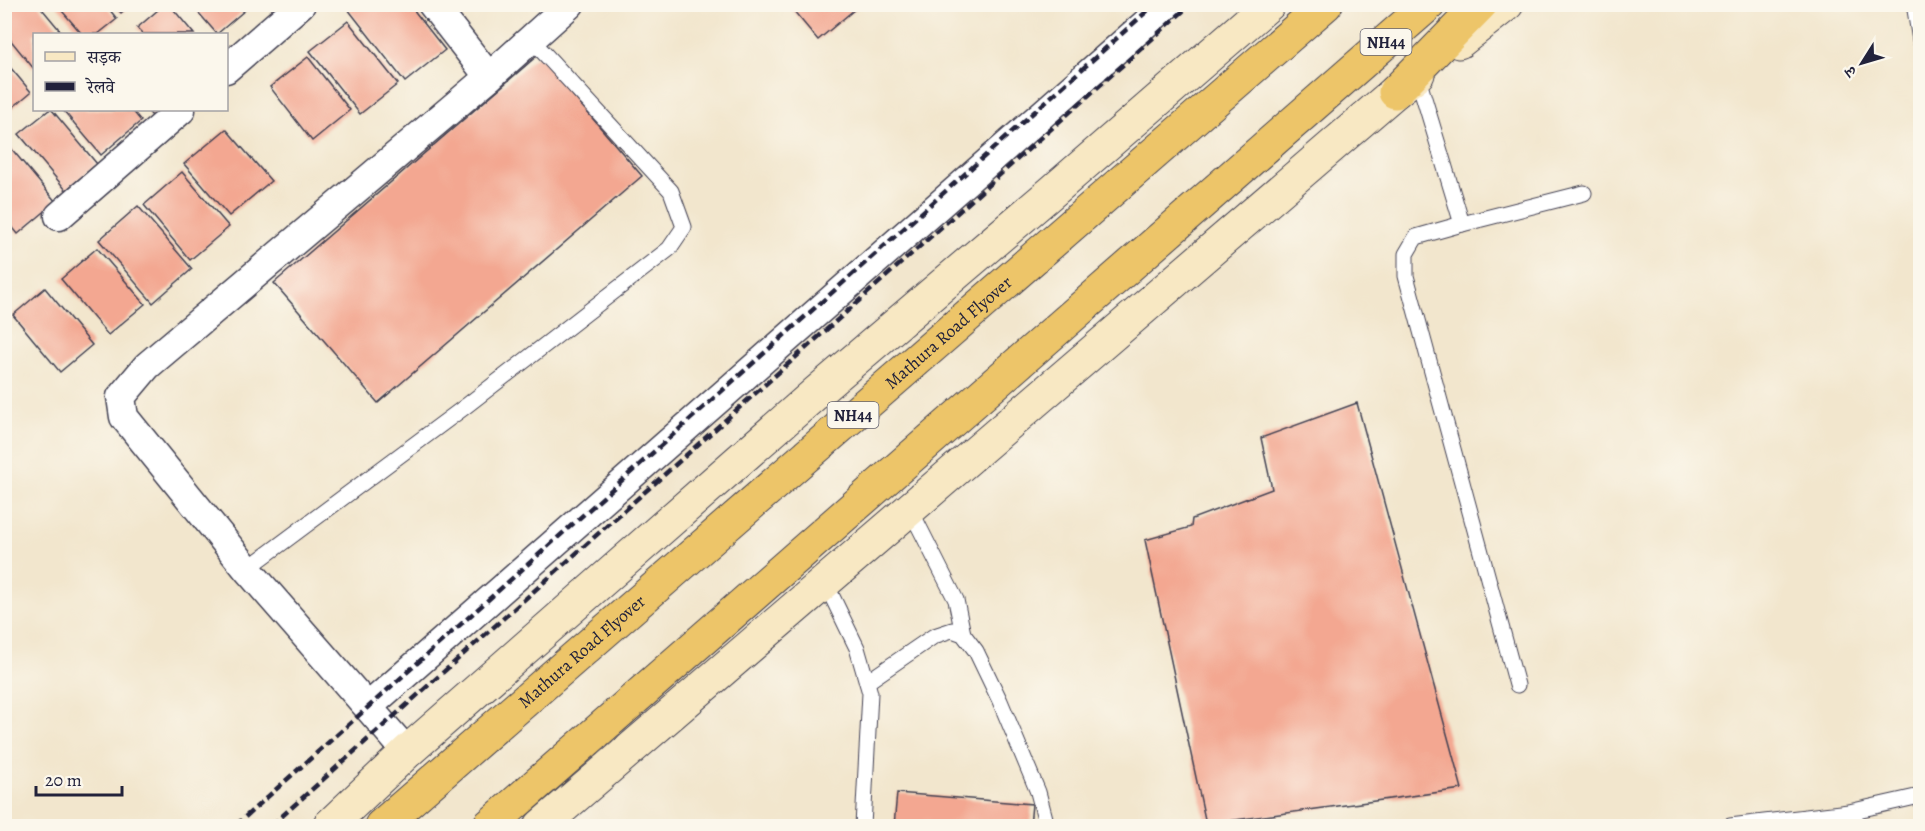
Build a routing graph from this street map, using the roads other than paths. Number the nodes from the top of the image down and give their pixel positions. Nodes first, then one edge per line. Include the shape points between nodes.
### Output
1 (301, 4) edge
2 (432, 4) edge
3 (570, 4) edge
4 (1168, 4) edge
5 (1269, 4) edge
6 (1326, 4) edge
7 (1429, 4) edge
8 (1481, 4) edge
9 (1507, 4) edge
10 (1914, 4) edge
11 (531, 39) junction
12 (1920, 40) edge
13 (228, 67) edge
14 (489, 77) junction
15 (1406, 83) junction
16 (180, 111) edge
17 (1584, 193) dead end
18 (59, 216) dead end
19 (1462, 224) junction
20 (910, 509) junction
21 (247, 569) junction
22 (825, 582) junction
23 (963, 634) junction
24 (867, 682) junction
25 (1517, 685) dead end
26 (368, 707) junction
27 (407, 752) junction
28 (1920, 796) edge
29 (1849, 812) junction
30 (329, 826) edge
31 (381, 826) edge
32 (489, 826) edge
33 (541, 826) edge
34 (863, 826) edge
35 (1047, 826) edge
36 (1730, 826) edge
37 (1860, 826) edge

1 - 13 street
2 - 14 street
3 - 11 street
4 - 26 street
5 - 27 main road via 808,400
6 - 31 highway, Mathura Road Flyover / NH44
7 - 32 highway, NH44
8 - 15 highway
9 - 15 main road
10 - 12 lane
11 - 14 street
11 - 21 lane via 671,191 684,227 669,249
14 - 21 street via 147,366 121,397 124,417
15 - 19 lane
15 - 20 main road
16 - 18 street
17 - 19 lane
19 - 25 lane via 1416,237 1406,254 1406,276
20 - 22 main road
20 - 23 lane via 956,600
21 - 26 street
22 - 24 lane via 857,648
22 - 33 main road
23 - 24 lane via 952,630 934,636
23 - 35 lane via 976,651 1000,701 1038,792
24 - 34 lane via 870,693
26 - 27 street
27 - 30 main road
28 - 29 lane
29 - 36 lane
29 - 37 lane

